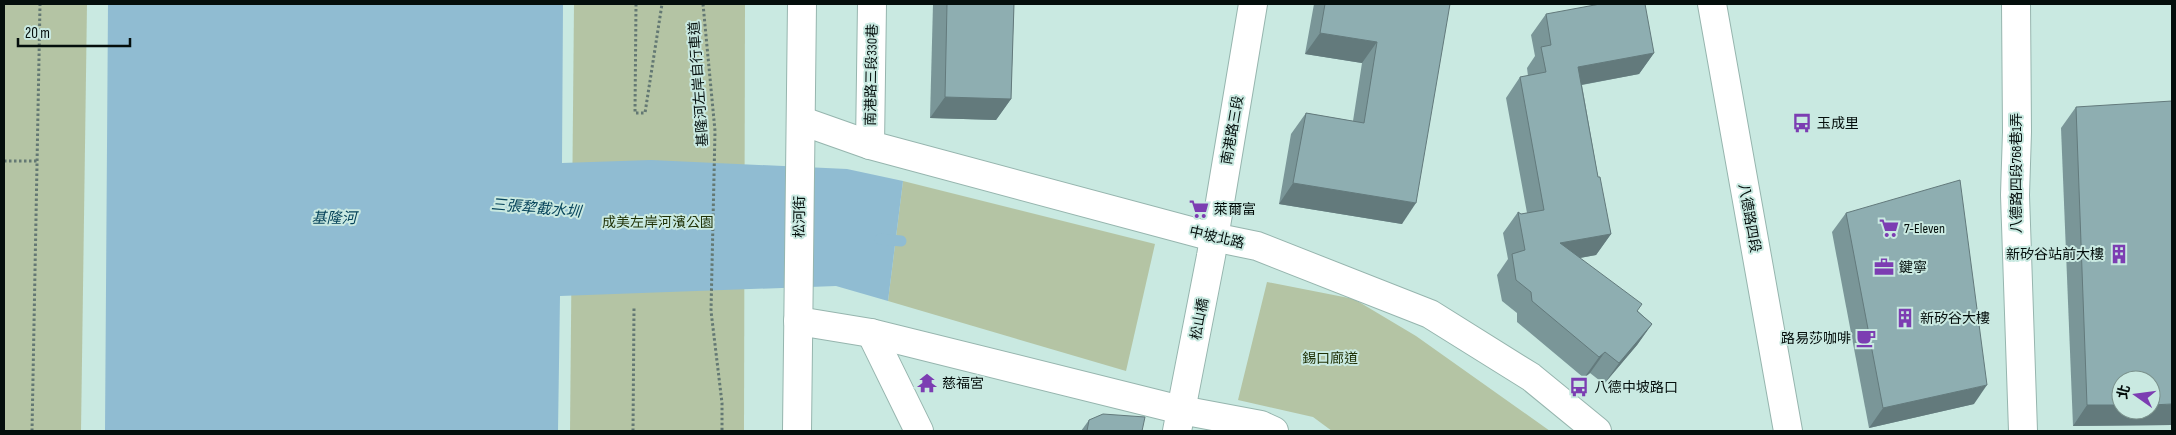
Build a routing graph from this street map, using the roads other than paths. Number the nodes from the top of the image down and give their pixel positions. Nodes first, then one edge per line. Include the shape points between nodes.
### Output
1 (802, 4) edge
2 (872, 4) edge
3 (1253, 4) edge
4 (1712, 4) edge
5 (2016, 4) edge
6 (802, 121) junction
7 (870, 146) junction
8 (1212, 246) junction
9 (798, 311) junction
10 (871, 333) junction
11 (1179, 420) edge
12 (798, 431) edge
13 (919, 431) edge
14 (1274, 431) edge
15 (1597, 431) edge
16 (1788, 431) edge
17 (2023, 431) edge

1 - 6 street, 松河街
2 - 7 street, 南港路三段330巷
3 - 8 street, 南港路三段
4 - 16 street, 八德路四段
5 - 17 street, 八德路四段768巷1弄 via 2015,195
6 - 7 street, 中坡北路
6 - 9 street, 松河街
7 - 8 street, 中坡北路
8 - 11 street, 松山橋
8 - 15 street, 中坡北路 via 1257,246 1430,314 1531,377
9 - 10 street
9 - 12 street, 松河街
10 - 11 street
10 - 13 street
11 - 14 street via 1261,425

